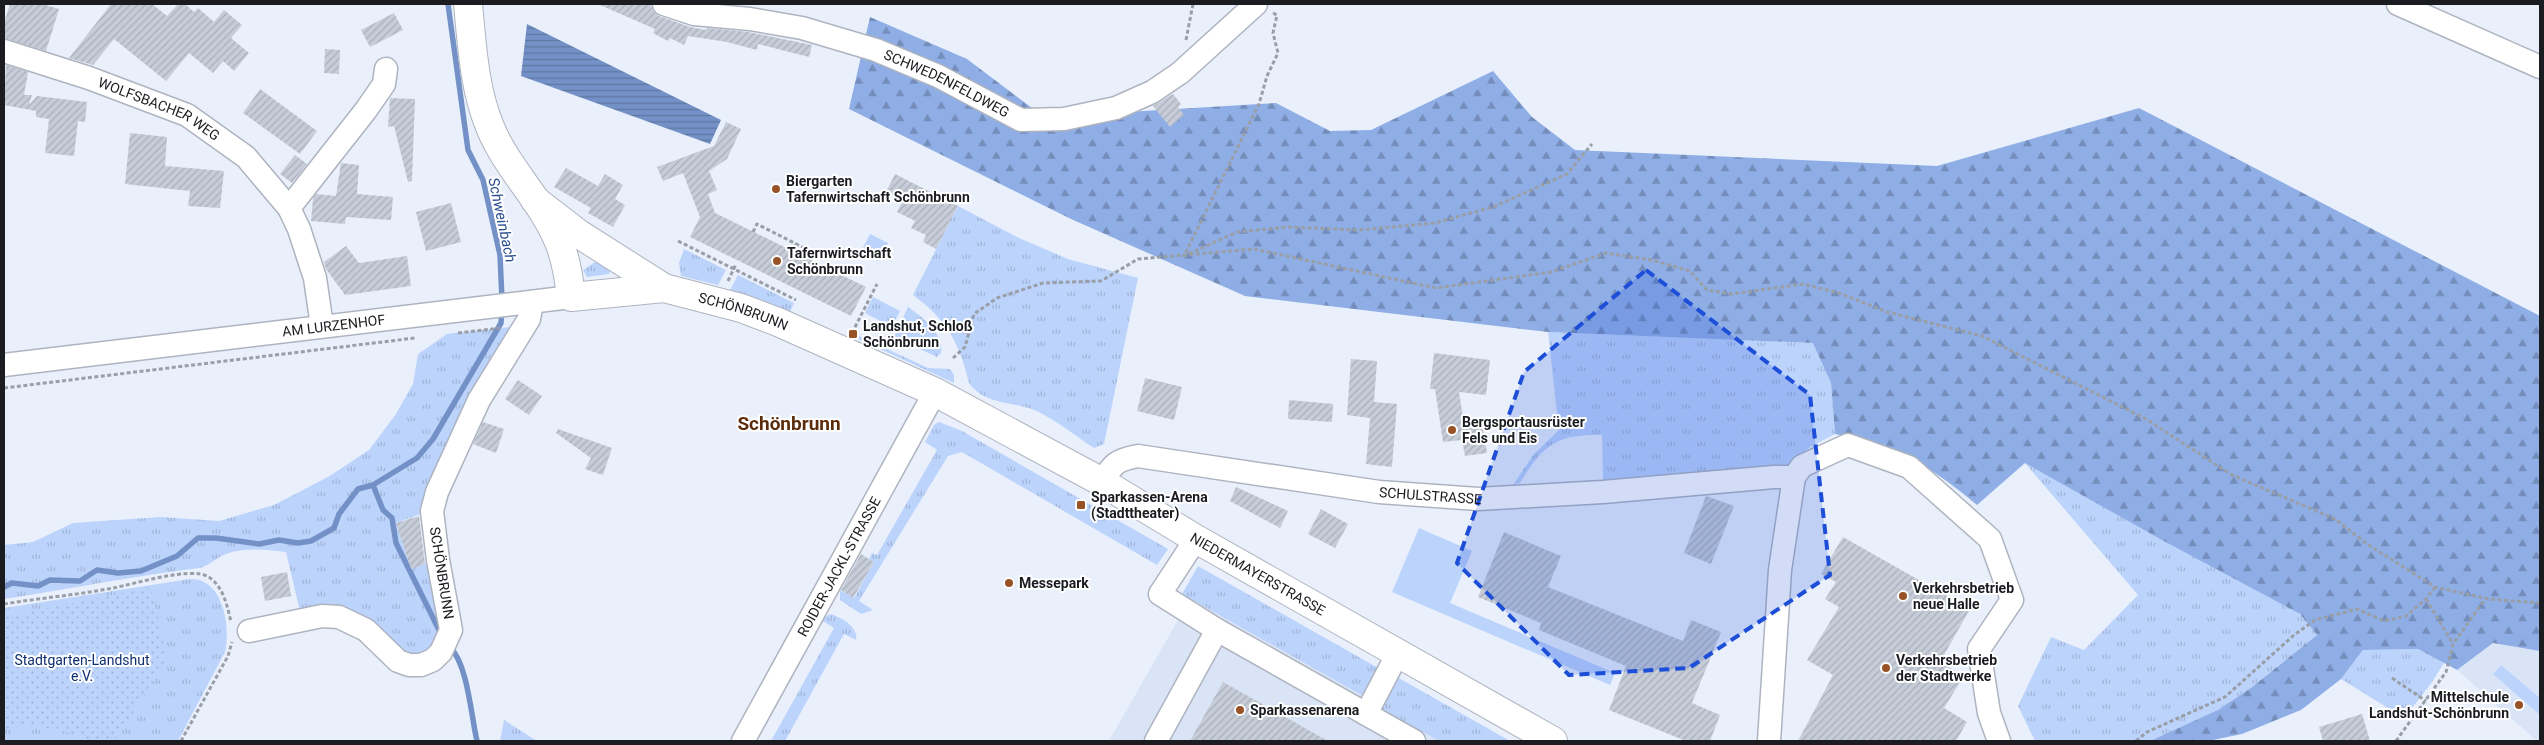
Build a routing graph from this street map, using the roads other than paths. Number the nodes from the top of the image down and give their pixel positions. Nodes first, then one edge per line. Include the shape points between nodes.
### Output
1 (468, 4) edge
2 (664, 4) edge
3 (1256, 4) edge
4 (2398, 4) edge
5 (4, 51) edge
6 (2540, 67) edge
7 (386, 68) dead end
8 (535, 200) junction
9 (289, 208) junction
10 (664, 288) junction
11 (571, 297) junction
12 (523, 303) junction
13 (322, 326) junction
14 (4, 365) edge
15 (935, 392) junction
16 (1784, 477) junction
17 (1102, 482) junction
18 (1196, 539) junction
19 (1217, 630) junction
20 (238, 632) road end
21 (1398, 653) junction
22 (1366, 714) junction
23 (742, 741) edge
24 (1156, 741) edge
25 (1414, 741) edge
26 (1553, 741) edge
27 (1769, 741) edge
28 (1999, 741) edge

1 - 8 main road, SCHÖNBRUNN via 475,70 484,111 498,144
2 - 3 street, SCHWEDENFELDWEG via 694,14 802,28 876,50 938,76 1021,120 1064,119 1107,110 1152,92 1180,73
4 - 6 street
5 - 9 street, WOLFSBACHER WEG via 89,78 187,115 246,157
7 - 9 street via 384,84 366,110
8 - 10 main road, SCHÖNBRUNN via 580,234
8 - 11 main road, SCHÖNBRUNN via 558,240 567,267
9 - 13 street, WOLFSBACHER WEG via 315,278
10 - 11 main road, AM LURZENHOF
10 - 15 main road, SCHÖNBRUNN via 741,308 778,322
11 - 12 street, AM LURZENHOF
12 - 13 street, AM LURZENHOF
12 - 20 street, SCHÖNBRUNN via 529,319 478,400 437,492 432,511 451,630 441,652 421,665 409,665 398,661 366,630 339,616 322,616
13 - 14 street, AM LURZENHOF
15 - 17 main road, NIEDERMAYERSTRASSE
15 - 23 street, ROIDER-JACKL-STRASSE
16 - 17 street, SCHULSTRASSE via 1478,499 1379,492 1138,456 1119,460
16 - 27 street
16 - 28 street via 1848,445 1909,467 1990,539 2012,600 1979,649 1989,713
17 - 18 main road, NIEDERMAYERSTRASSE
18 - 19 street via 1160,594
18 - 21 main road, NIEDERMAYERSTRASSE
19 - 22 street
19 - 24 street
21 - 22 street
21 - 26 main road, NIEDERMAYERSTRASSE
22 - 25 street

